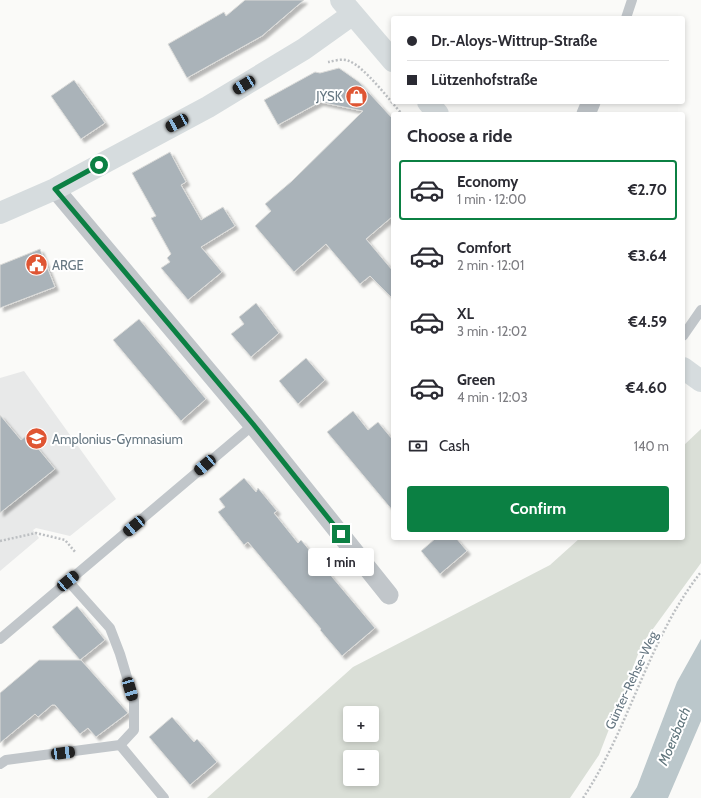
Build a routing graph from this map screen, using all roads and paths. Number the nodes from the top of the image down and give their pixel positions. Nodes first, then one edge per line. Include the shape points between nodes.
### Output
1 (632, 0) edge
2 (347, 7) edge
3 (627, 16) edge
4 (391, 59) edge
5 (324, 63) dead end
6 (391, 102) edge
7 (393, 104) edge
8 (430, 104) edge
9 (400, 112) edge
10 (436, 112) edge
11 (55, 189) junction
12 (0, 213) edge
13 (701, 310) edge
14 (685, 333) edge
15 (685, 369) edge
16 (701, 381) edge
17 (253, 424) junction
18 (0, 541) edge
19 (86, 566) junction
20 (701, 572) edge
21 (68, 581) junction
22 (389, 595) dead end
23 (0, 639) edge
24 (120, 746) junction
25 (0, 764) edge
26 (164, 798) edge
27 (583, 798) edge

1 - 3 lane
2 - 4 street
2 - 11 street via 304,49 208,107
5 - 6 path via 349,61 366,74
7 - 9 path
8 - 10 street
11 - 12 street
11 - 17 street
13 - 14 lane
15 - 16 street
17 - 19 lane
17 - 22 street
18 - 19 path via 36,534 65,540
19 - 21 lane
20 - 27 path, Günter-Rehse-Weg via 661,637 625,717 591,787
21 - 23 lane
21 - 24 lane via 110,628 120,654 134,701 134,730
24 - 25 lane via 6,760
24 - 26 lane

